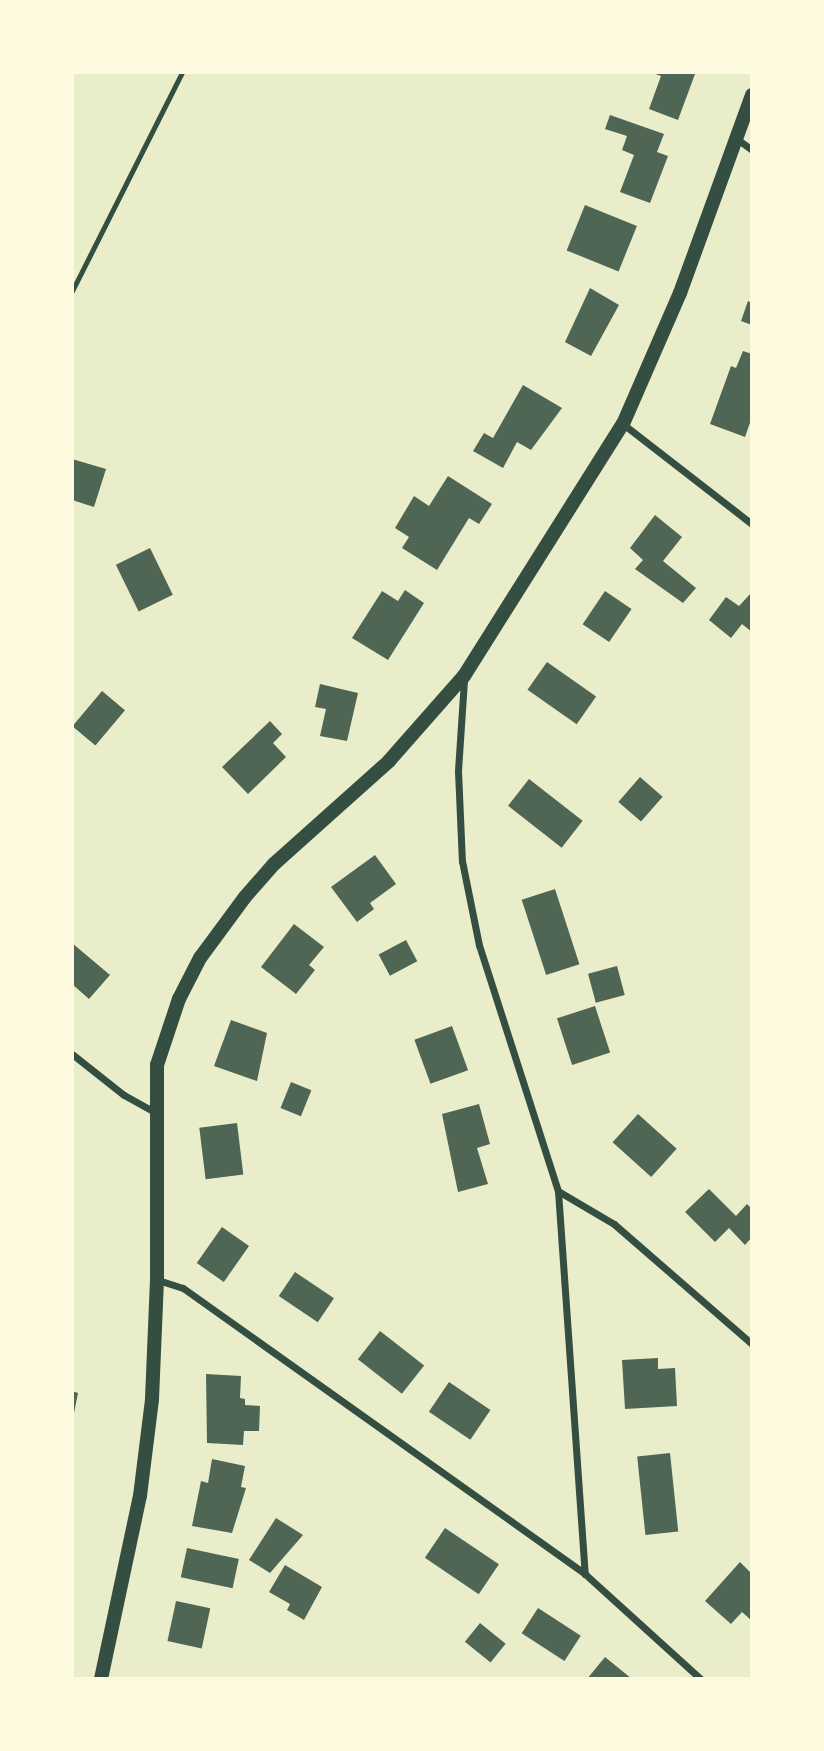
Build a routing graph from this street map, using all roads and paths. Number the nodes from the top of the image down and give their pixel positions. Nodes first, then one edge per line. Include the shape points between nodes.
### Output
1 (182, 72) edge
2 (752, 95) edge
3 (737, 139) junction
4 (752, 150) edge
5 (72, 292) edge
6 (623, 424) junction
7 (752, 524) edge
8 (464, 676) junction
9 (72, 1054) edge
10 (156, 1113) junction
11 (558, 1191) junction
12 (157, 1280) junction
13 (752, 1344) edge
14 (585, 1574) junction
15 (101, 1679) edge
16 (701, 1679) edge

1 - 5 lane
2 - 3 main road
3 - 4 street
3 - 6 main road via 680,293
6 - 7 street
6 - 8 main road
8 - 10 main road via 389,761 274,864 200,958 164,1039 157,1065
8 - 11 street via 458,811 469,902
9 - 10 street
10 - 12 main road
11 - 13 street via 614,1224
11 - 14 street
12 - 14 street via 183,1288
12 - 15 main road via 152,1399 140,1496
14 - 16 street

